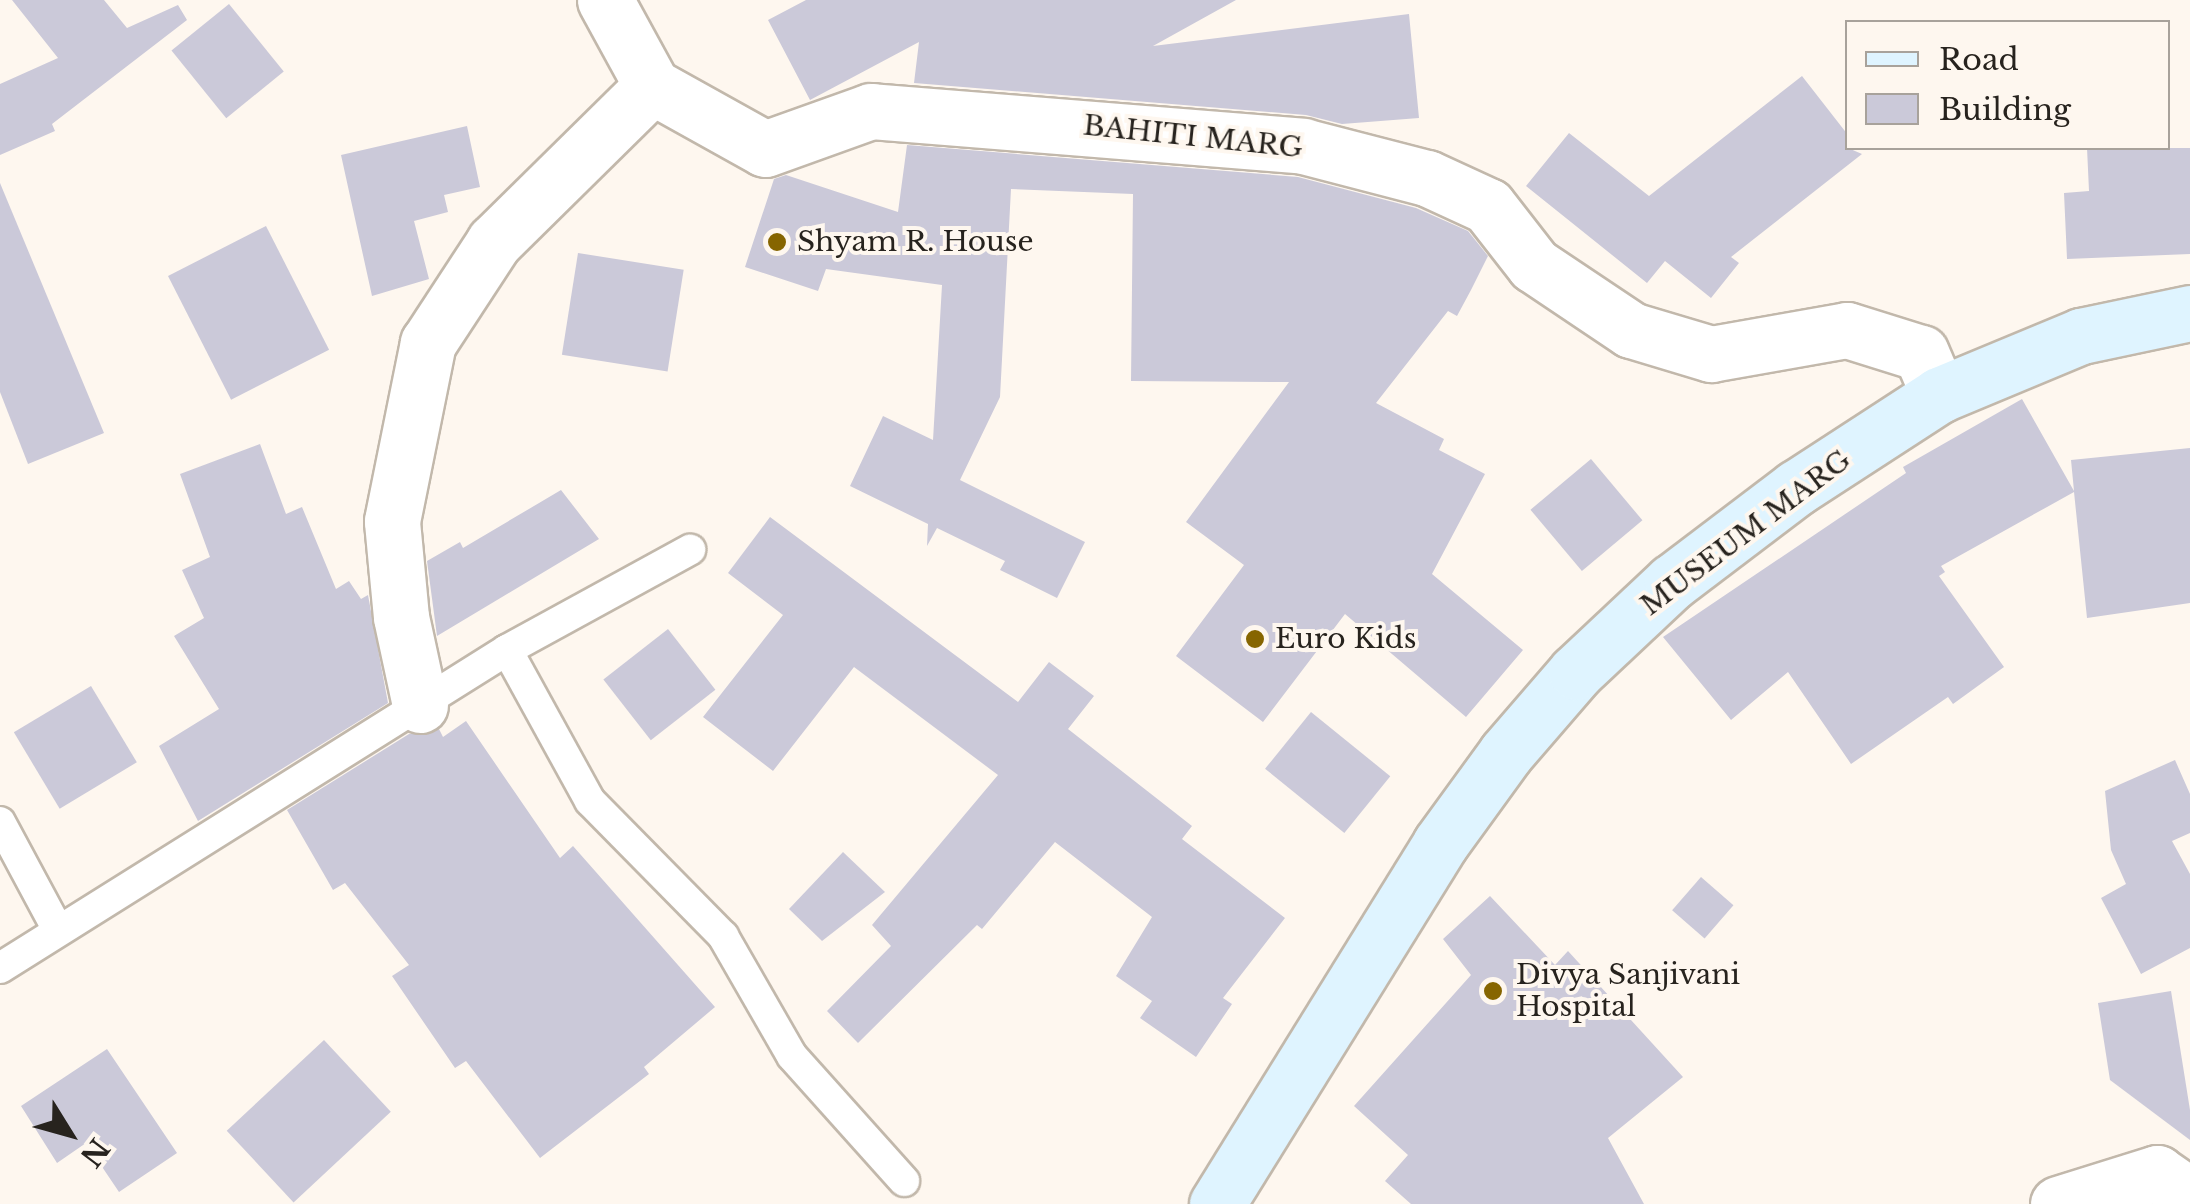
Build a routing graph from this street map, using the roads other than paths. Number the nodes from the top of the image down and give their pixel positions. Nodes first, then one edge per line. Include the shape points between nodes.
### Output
1 (604, 0) edge
2 (652, 86) junction
3 (2190, 313) edge
4 (1939, 395) junction
5 (690, 550) dead end
6 (507, 650) junction
7 (420, 704) junction
8 (0, 822) edge
9 (58, 930) junction
10 (0, 968) edge
11 (904, 1181) dead end
12 (2190, 1196) edge
13 (1217, 1204) edge
14 (2058, 1204) edge

1 - 2 street
2 - 4 street, BAHITI MARG via 765,149 871,111 1303,146 1426,178 1488,206 1534,265 1630,330 1711,354 1848,330 1921,352
2 - 7 street via 494,242 428,343 392,521 401,617
3 - 4 main road, MUSEUM MARG via 2081,336
4 - 13 main road, MUSEUM MARG via 1703,558 1576,672 1440,844
5 - 6 lane
6 - 7 lane
6 - 11 lane via 590,800 723,936 792,1056
7 - 9 lane
8 - 9 lane
9 - 10 lane
12 - 14 street via 2157,1174

